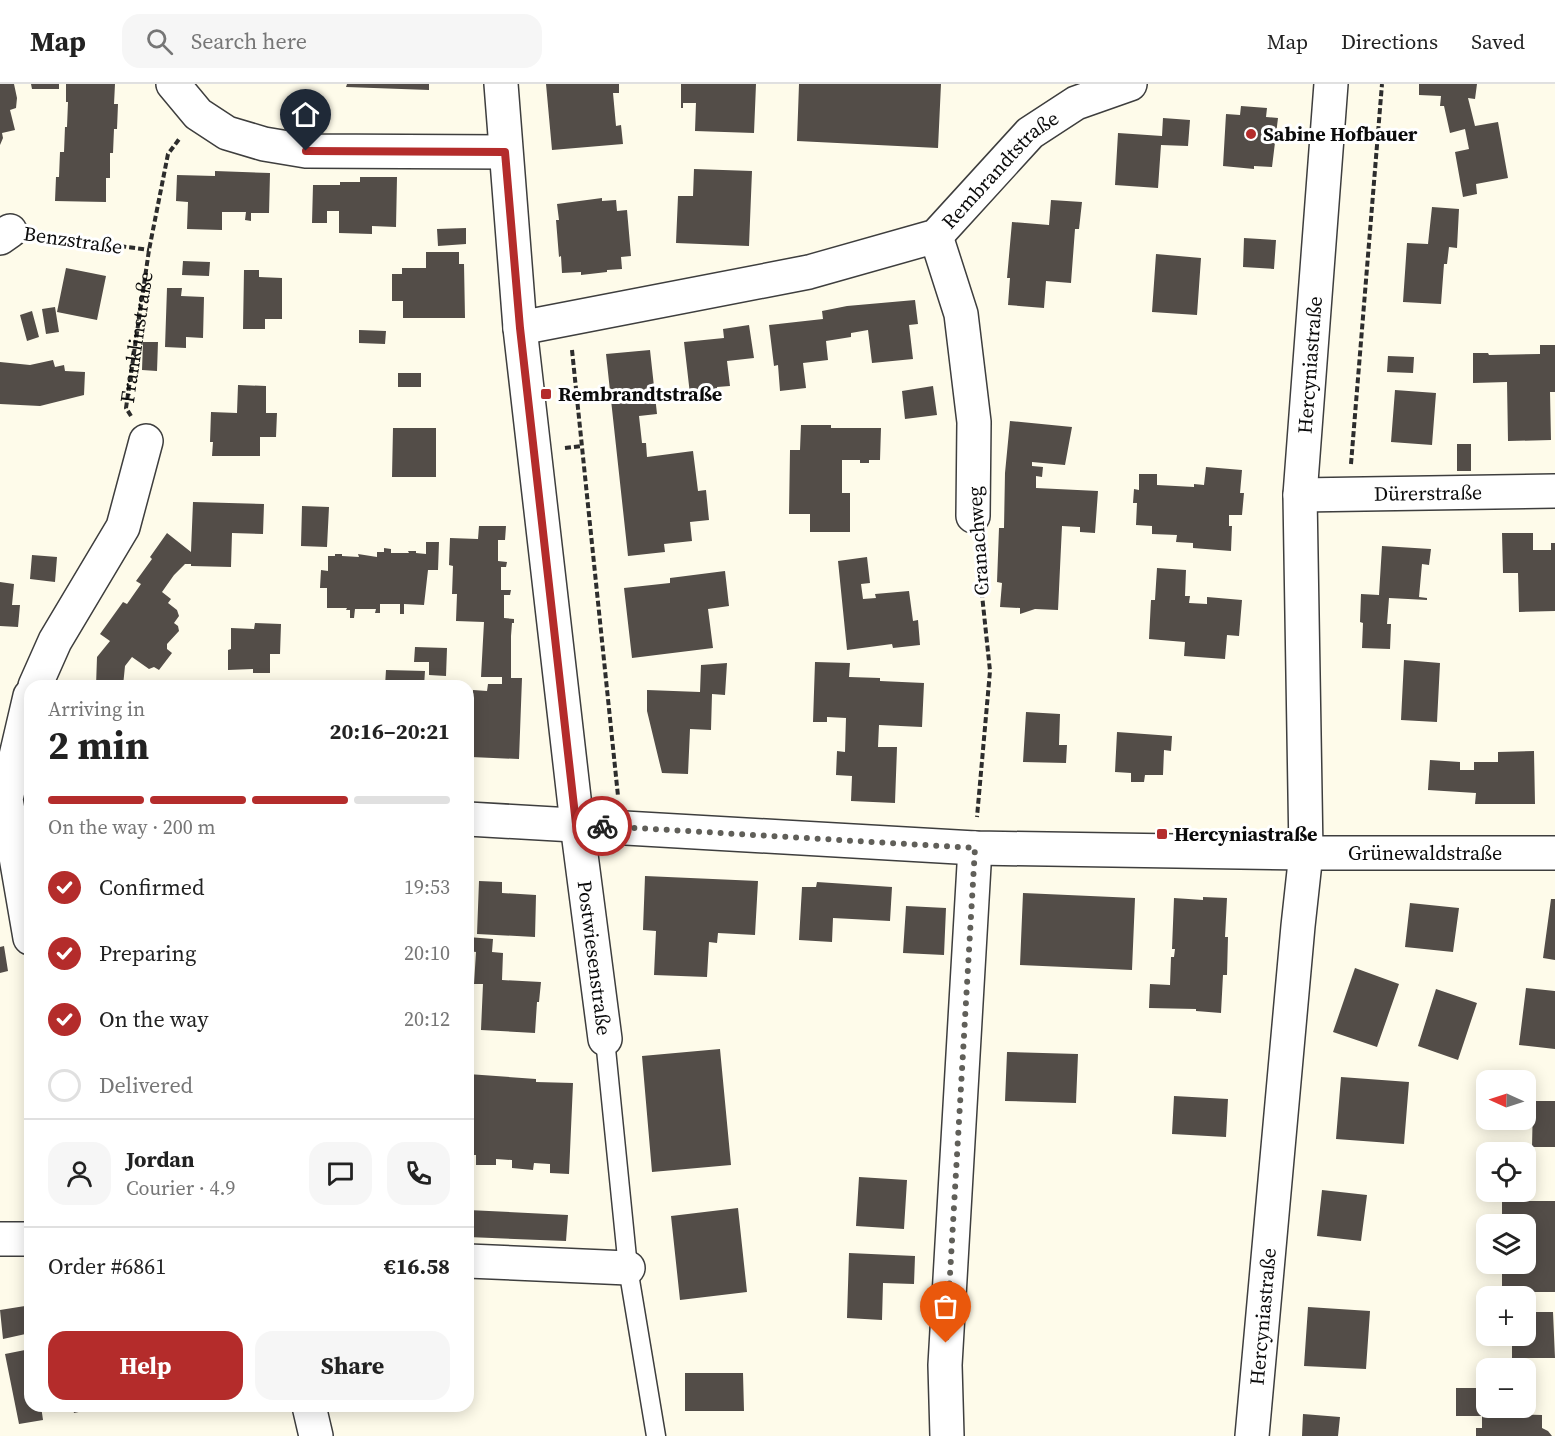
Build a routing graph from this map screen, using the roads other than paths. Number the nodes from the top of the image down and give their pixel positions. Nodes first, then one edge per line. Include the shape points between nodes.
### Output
1 (173, 84) edge
2 (501, 84) edge
3 (1130, 84) edge
4 (1331, 84) edge
5 (505, 152) junction
6 (936, 236) junction
7 (520, 328) junction
8 (146, 441) road end
9 (1555, 491) edge
10 (1300, 495) junction
11 (973, 516) road end
12 (38, 680) edge
13 (24, 730) edge
14 (12, 799) edge
15 (474, 819) edge
16 (576, 824) junction
17 (975, 848) junction
18 (1306, 853) junction
19 (1555, 853) edge
20 (24, 892) edge
21 (605, 1039) joint
22 (0, 1239) edge
23 (24, 1239) edge
24 (474, 1261) edge
25 (628, 1268) junction
26 (310, 1412) edge
27 (316, 1436) edge
28 (656, 1436) edge
29 (947, 1436) edge
30 (1252, 1436) edge

1 - 5 street via 198,114 227,133 264,144 306,151
2 - 5 street, Postwiesenstraße
3 - 6 street, Rembrandtstraße via 1076,103 1030,133
4 - 10 street, Hercyniastraße
5 - 7 street, Postwiesenstraße
6 - 7 street, Rembrandtstraße via 809,272
6 - 11 street, Cranachweg via 961,314 974,422
7 - 16 street, Postwiesenstraße
8 - 12 street via 123,527 55,640
9 - 10 street, Dürerstraße
10 - 18 street, Hercyniastraße
13 - 14 street
14 - 20 street
15 - 16 street, Grünewaldstraße
16 - 17 street, Grünewaldstraße
16 - 21 street, Postwiesenstraße
17 - 18 street, Grünewaldstraße
17 - 29 street via 945,1365
18 - 19 street, Grünewaldstraße
18 - 30 street, Hercyniastraße
21 - 25 lane, Postwiesenstraße
22 - 23 street
24 - 25 street
25 - 28 lane, Postwiesenstraße
26 - 27 street

